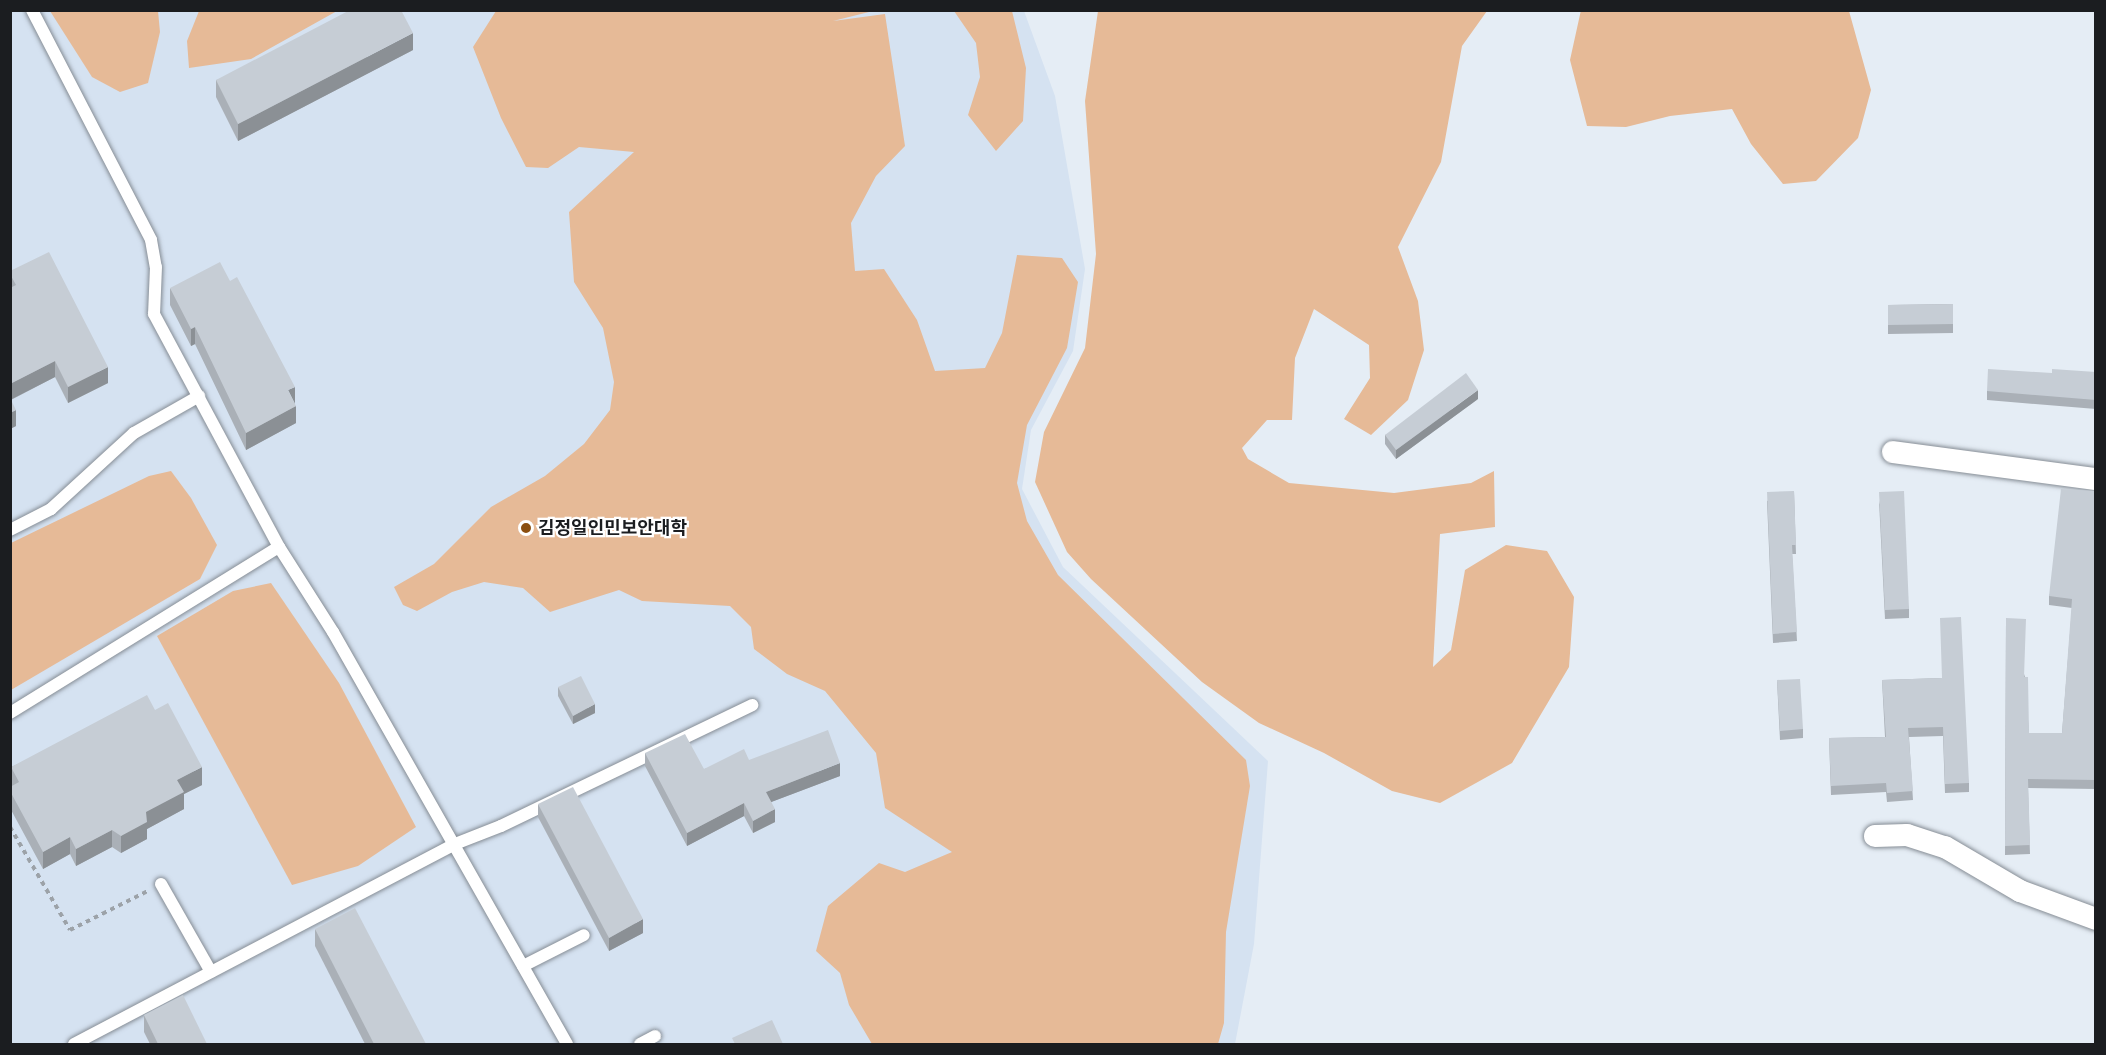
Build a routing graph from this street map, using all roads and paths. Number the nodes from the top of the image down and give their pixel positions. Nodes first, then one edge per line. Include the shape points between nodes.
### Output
1 (32, 10) edge
2 (199, 396) junction
3 (1893, 452) dead end
4 (2096, 479) edge
5 (10, 530) edge
6 (279, 547) junction
7 (752, 705) dead end
8 (10, 713) edge
9 (10, 827) edge
10 (1875, 836) dead end
11 (455, 844) junction
12 (161, 884) joint
13 (2096, 919) edge
14 (584, 935) dead end
15 (523, 966) junction
16 (211, 972) junction
17 (655, 1036) dead end
18 (74, 1044) edge
19 (567, 1044) edge
20 (640, 1044) edge

1 - 2 lane via 151,240 156,267 154,314
2 - 5 lane via 134,433 51,509
2 - 6 lane
3 - 4 street
6 - 8 lane
6 - 11 lane via 333,632
7 - 11 lane via 501,826
9 - 12 path via 70,930
10 - 13 street via 1906,835 1945,847 2020,891
11 - 15 lane
11 - 16 lane
12 - 16 lane
14 - 15 lane
15 - 19 lane
16 - 18 lane
17 - 20 lane

